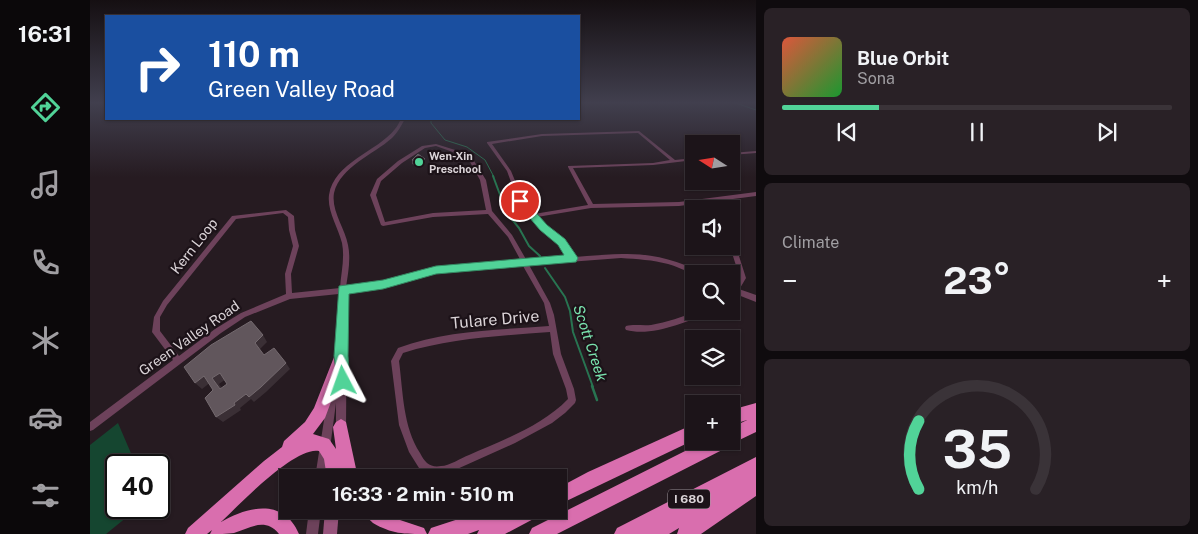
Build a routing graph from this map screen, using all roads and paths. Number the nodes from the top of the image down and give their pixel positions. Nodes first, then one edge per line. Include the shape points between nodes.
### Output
1 (400, 127) edge
2 (756, 152) edge
3 (740, 153) edge
4 (685, 160) edge
5 (674, 161) junction
6 (756, 194) edge
7 (590, 206) junction
8 (489, 212) junction
9 (532, 216) junction
10 (572, 258) junction
11 (524, 263) junction
12 (685, 268) edge
13 (740, 269) edge
14 (740, 282) edge
15 (343, 290) junction
16 (740, 295) edge
17 (289, 296) junction
18 (756, 300) edge
19 (685, 318) edge
20 (629, 328) dead end
21 (553, 329) junction
22 (341, 356) junction
23 (178, 361) junction
24 (756, 410) edge
25 (740, 415) edge
26 (756, 424) edge
27 (341, 427) junction
28 (90, 428) edge
29 (740, 432) edge
30 (685, 436) edge
31 (325, 446) junction
32 (704, 450) edge
33 (272, 464) junction
34 (756, 465) edge
35 (321, 469) edge
36 (334, 469) edge
37 (336, 469) edge
38 (348, 469) edge
39 (594, 478) junction
40 (756, 478) edge
41 (756, 486) edge
42 (567, 488) edge
43 (567, 492) edge
44 (314, 519) edge
45 (331, 519) edge
46 (381, 519) edge
47 (488, 519) edge
48 (515, 519) edge
49 (194, 534) edge
50 (219, 534) edge
51 (290, 534) edge
52 (312, 534) edge
53 (330, 534) edge
54 (418, 534) edge
55 (437, 534) edge
56 (486, 534) edge
57 (538, 534) edge
58 (623, 534) edge
59 (651, 534) edge
60 (686, 534) edge

1 - 15 street via 341,176 332,193 332,205 345,245
2 - 3 street
4 - 5 street
5 - 7 street via 570,166
5 - 9 street via 639,132 542,135 490,143 509,171 516,192
6 - 7 street via 688,203
7 - 9 street
8 - 8 street via 483,180 472,161 457,151 436,145 412,154 380,180 373,195 383,224 433,215
8 - 11 street, Tulare Drive via 510,236
9 - 10 street via 562,242
10 - 11 street, Green Valley Road
10 - 12 street, Green Valley Road via 641,256
11 - 15 street, Green Valley Road via 436,270 383,284
11 - 21 street, Tulare Drive via 547,303
13 - 14 street via 743,278
15 - 17 street, Green Valley Road
15 - 22 street
16 - 18 street
17 - 23 street, Green Valley Road via 243,315
17 - 23 street, Kern Loop via 288,274 296,246 291,216 284,211 234,217 157,317 156,332
19 - 20 street via 638,330
21 - 21 street, Tulare Drive via 557,353 572,397 568,406 541,425 443,471 432,471 422,465 403,425 395,361 402,350 446,338
22 - 27 street
22 - 31 street
22 - 33 highway via 317,418
23 - 28 street, Green Valley Road
24 - 25 highway
26 - 29 highway
27 - 37 street
27 - 38 highway
30 - 39 highway
31 - 33 highway via 314,442 300,444
31 - 35 street
31 - 36 highway via 333,457
32 - 57 highway, I 680
33 - 49 highway
34 - 58 highway, I 680
39 - 42 highway
39 - 43 highway
40 - 59 highway, I 680
41 - 60 highway
44 - 52 street
45 - 53 main road
46 - 54 highway via 389,525
47 - 55 highway
48 - 56 highway
50 - 51 highway via 240,520 262,515 278,520

